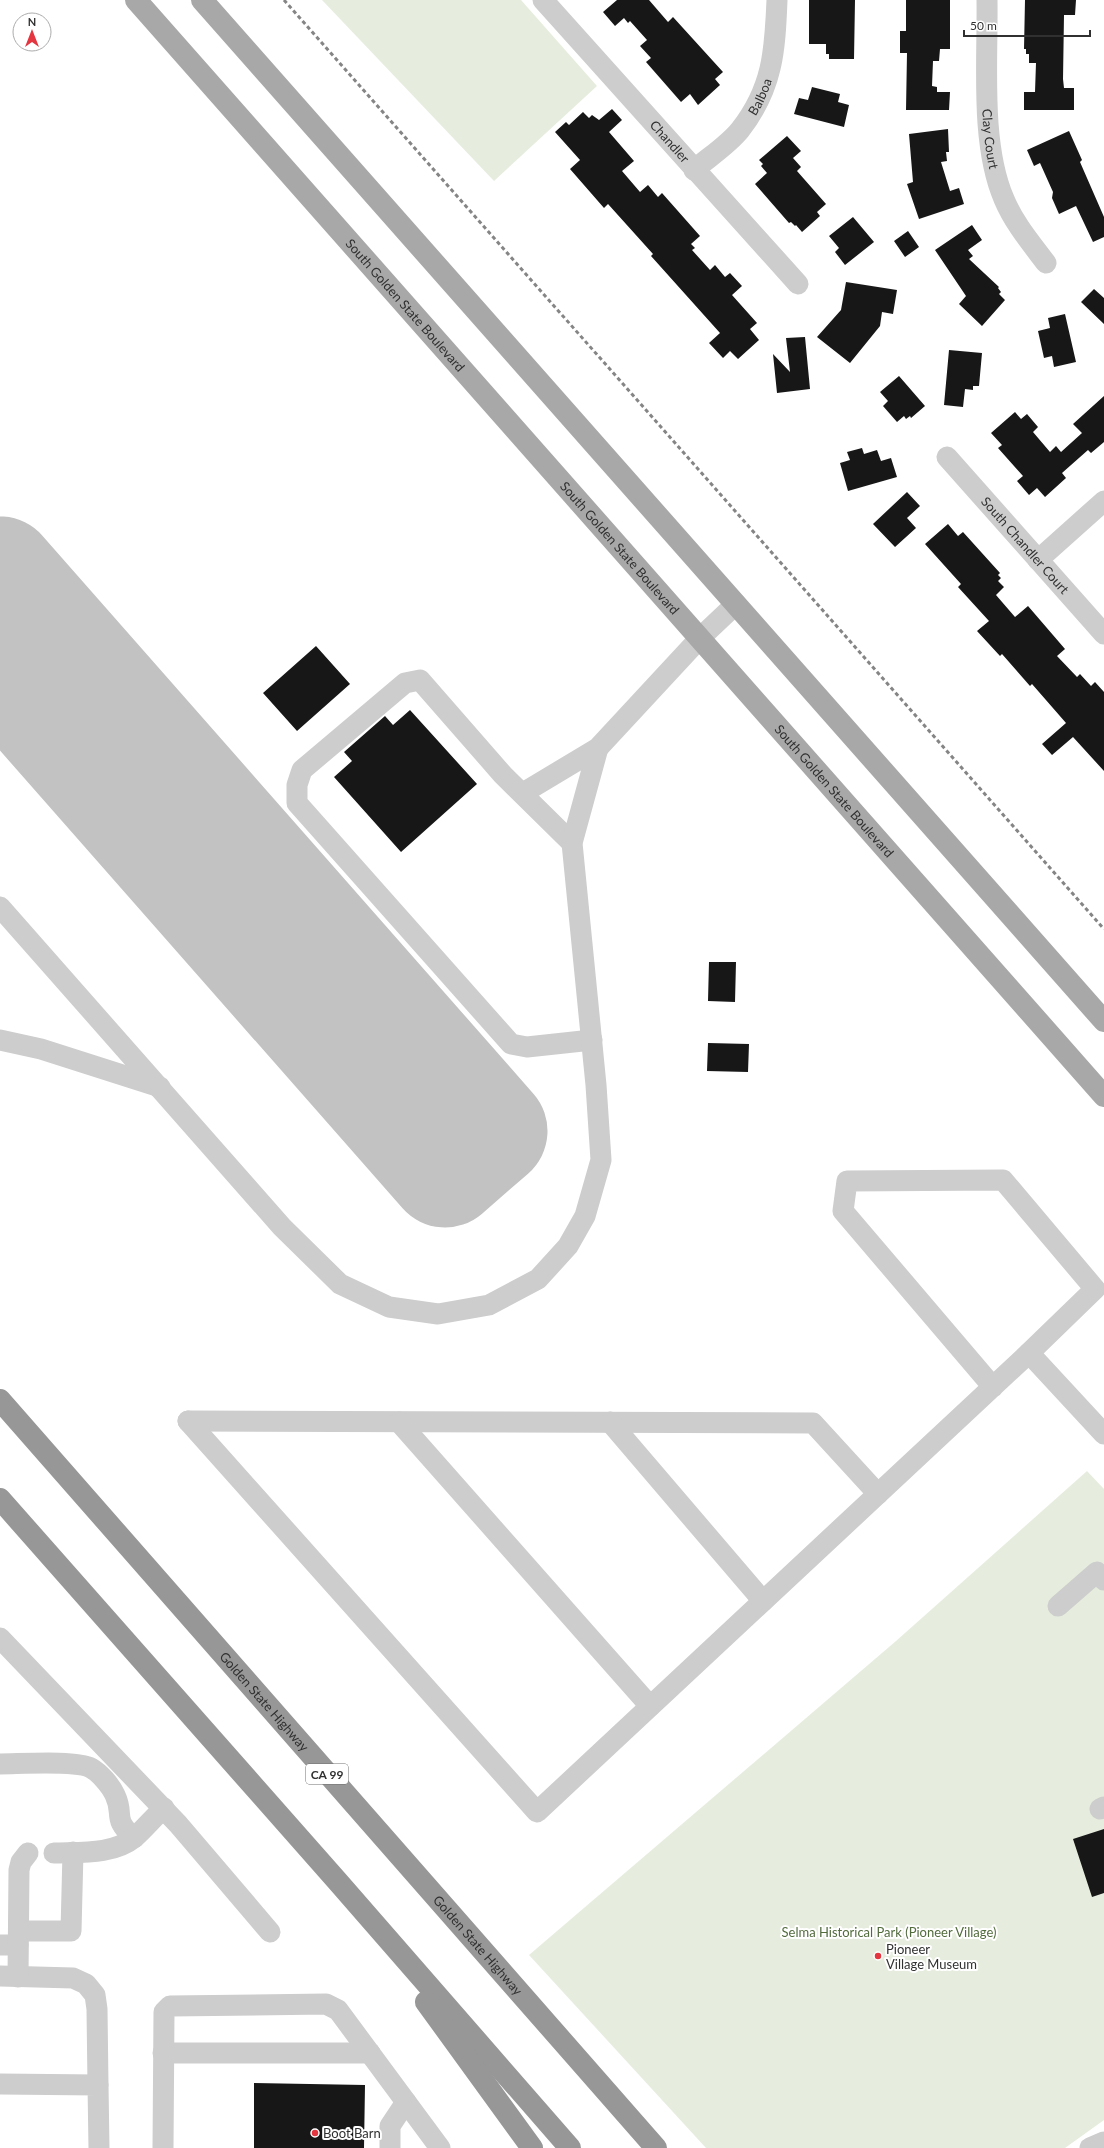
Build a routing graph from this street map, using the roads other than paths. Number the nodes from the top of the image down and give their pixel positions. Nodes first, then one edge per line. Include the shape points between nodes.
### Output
1 (136, 0) edge
2 (202, 0) edge
3 (543, 0) edge
4 (777, 0) edge
5 (987, 0) edge
6 (694, 170) junction
7 (1046, 263) dead end
8 (798, 284) dead end
9 (947, 457) dead end
10 (1104, 501) edge
11 (1038, 560) junction
12 (736, 604) junction
13 (1104, 634) edge
14 (700, 638) junction
15 (598, 748) junction
16 (523, 793) junction
17 (572, 843) junction
18 (0, 907) edge
19 (1104, 1021) edge
20 (0, 1040) edge
21 (592, 1040) junction
22 (160, 1087) junction
23 (1104, 1096) edge
24 (1029, 1353) junction
25 (993, 1387) junction
26 (0, 1400) edge
27 (399, 1422) junction
28 (610, 1422) junction
29 (1104, 1434) edge
30 (878, 1494) junction
31 (0, 1499) edge
32 (1104, 1580) edge
33 (763, 1602) junction
34 (1058, 1606) dead end
35 (0, 1638) edge
36 (650, 1706) junction
37 (0, 1764) edge
38 (164, 1808) junction
39 (134, 1838) junction
40 (28, 1853) dead end
41 (339, 1882) junction
42 (270, 1932) dead end
43 (12, 1940) edge
44 (9, 1976) edge
45 (163, 2053) junction
46 (370, 2053) junction
47 (575, 2058) junction
48 (0, 2084) edge
49 (98, 2085) junction
50 (406, 2102) junction
51 (1104, 2142) edge
52 (99, 2148) edge
53 (163, 2148) edge
54 (390, 2148) edge
55 (440, 2148) edge
56 (532, 2148) edge
57 (570, 2148) edge
58 (656, 2148) edge
59 (663, 2148) edge
60 (1090, 2148) edge

1 - 14 main road, South Golden State Boulevard
2 - 12 main road
3 - 6 street, Chandler
4 - 6 street, Balboa via 771,69 754,110 740,130
5 - 7 street, Clay Court via 990,150 1004,199 1022,231
6 - 8 street, Chandler
9 - 11 street, South Chandler Court
10 - 11 street
11 - 13 street, South Chandler Court
12 - 14 street
12 - 19 main road
14 - 15 street
14 - 23 main road, South Golden State Boulevard
15 - 16 street
15 - 17 street
16 - 17 street
16 - 21 street via 503,775 420,680 405,683 302,770 296,785 297,803 511,1044 527,1047
17 - 21 street
18 - 22 street
20 - 22 street
21 - 22 street via 601,1160 585,1216 568,1246 538,1279 489,1305 438,1314 389,1307 340,1284 282,1227
24 - 25 street
24 - 25 street via 1095,1289 1003,1180 847,1181 842,1211
24 - 29 street
25 - 30 street
26 - 47 highway, Golden State Highway / CA 99
27 - 28 street
27 - 36 street
27 - 36 street via 188,1421 537,1812
28 - 30 street via 813,1423
28 - 33 street
30 - 33 street
31 - 41 highway
32 - 34 street via 1097,1572
33 - 36 street
35 - 38 street
37 - 39 street via 74,1764 90,1767 115,1794 119,1821
38 - 39 street
38 - 42 street
39 - 43 street via 101,1851 63,1852 71,1930
40 - 43 street via 19,1870
41 - 56 highway
41 - 57 highway
43 - 44 street
44 - 49 street via 73,1978 86,1984 95,1995
45 - 46 street
45 - 46 street via 164,2012 170,2006 326,2004 338,2010
45 - 53 street
46 - 50 street
47 - 58 highway, Golden State Highway / CA 99
47 - 59 highway
48 - 49 street
49 - 52 street
50 - 54 street via 390,2126
50 - 55 street
51 - 60 street

